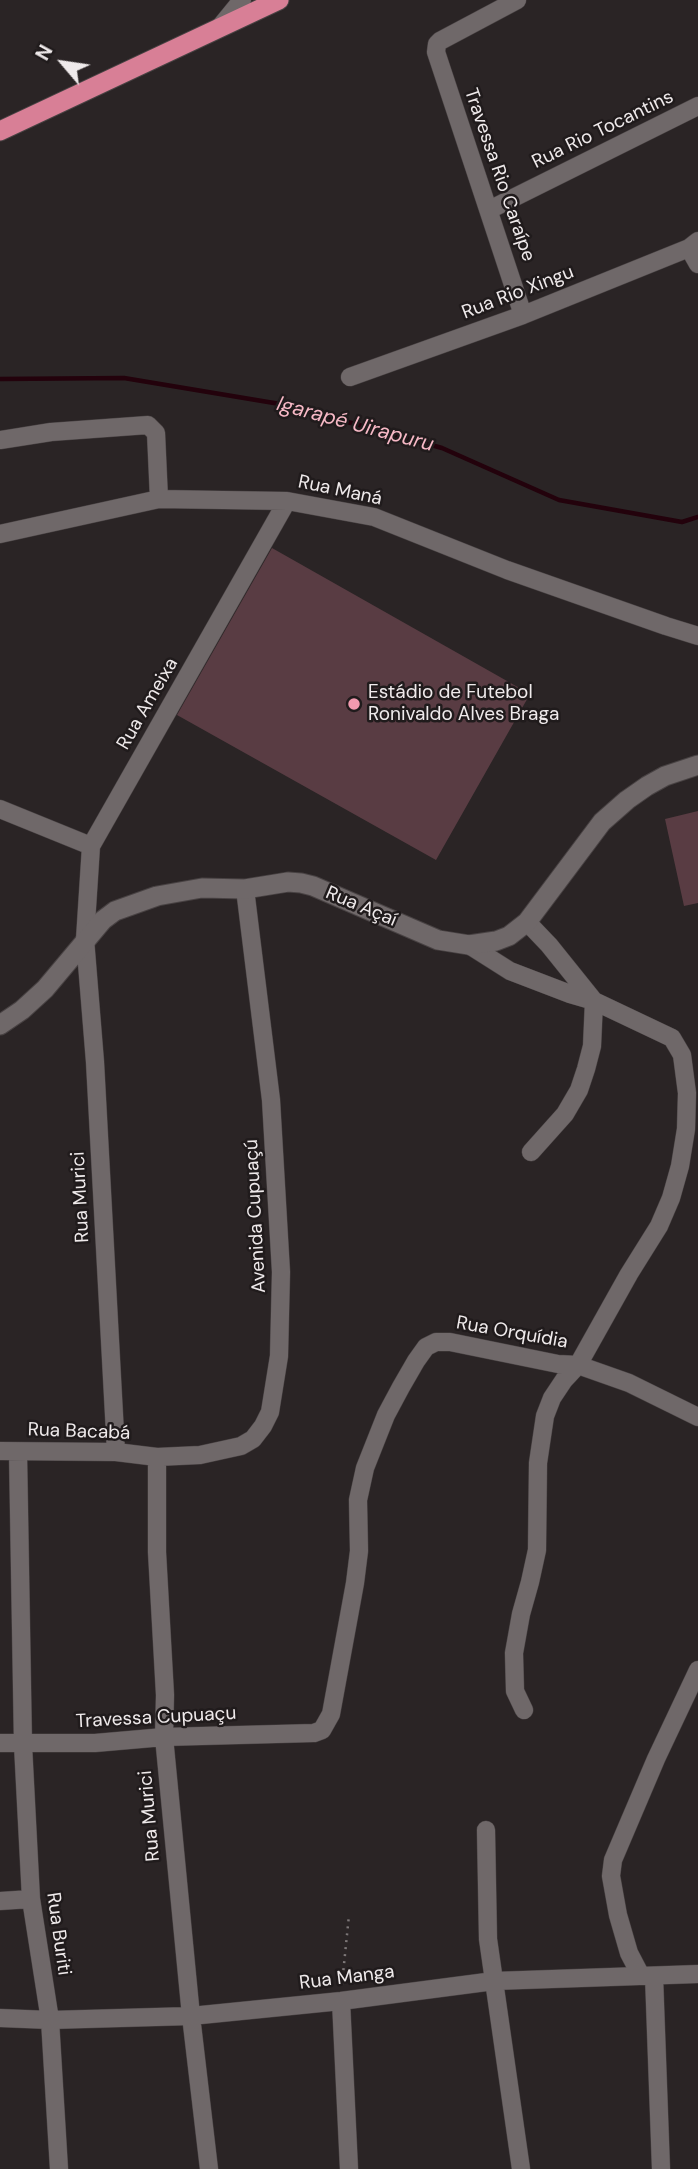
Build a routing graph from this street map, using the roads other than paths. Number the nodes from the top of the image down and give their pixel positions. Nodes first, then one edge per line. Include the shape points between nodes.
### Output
1 (279, 0) edge
2 (517, 0) edge
3 (252, 4) edge
4 (488, 7) edge
5 (698, 106) edge
6 (0, 131) edge
7 (489, 210) junction
8 (695, 251) edge
9 (523, 315) junction
10 (351, 377) dead end
11 (0, 440) edge
12 (159, 499) junction
13 (287, 501) junction
14 (0, 534) edge
15 (698, 636) edge
16 (698, 765) edge
17 (0, 809) edge
18 (91, 846) junction
19 (245, 889) junction
20 (527, 922) junction
21 (85, 939) junction
22 (469, 945) junction
23 (594, 1001) junction
24 (0, 1025) edge
25 (531, 1152) dead end
26 (578, 1365) junction
27 (698, 1417) edge
28 (0, 1451) edge
29 (19, 1452) junction
30 (116, 1452) junction
31 (157, 1457) junction
32 (698, 1670) edge
33 (524, 1710) dead end
34 (314, 1733) joint
35 (164, 1737) junction
36 (0, 1744) edge
37 (23, 1745) junction
38 (486, 1830) dead end
39 (31, 1899) junction
40 (0, 1901) edge
41 (698, 1974) edge
42 (648, 1976) junction
43 (494, 1981) junction
44 (341, 2001) junction
45 (191, 2016) junction
46 (0, 2018) edge
47 (50, 2020) junction
48 (59, 2169) edge
49 (209, 2169) edge
50 (349, 2169) edge
51 (521, 2169) edge
52 (661, 2169) edge

1 - 3 highway
2 - 4 street
3 - 6 highway via 220,28
4 - 7 street, Travessa Rio Caraípe via 440,41 436,56
5 - 7 street, Rua Rio Tocantins
7 - 9 street, Travessa Rio Caraípe
8 - 9 street, Rua Rio Xingu
9 - 10 street, Rua Rio Xingu
11 - 12 street via 148,425 156,433
12 - 13 street, Rua Maná
12 - 14 street, Rua Maná
13 - 15 street, Rua Maná via 374,517 507,570
13 - 18 street, Rua Ameixa
16 - 20 street, Rua Açaí via 647,786 602,822
17 - 18 street
18 - 21 street, Rua Ameixa
19 - 21 street, Rua Açaí via 202,888 157,896 115,911
19 - 22 street, Rua Açaí via 288,882 313,886 438,940
19 - 31 street, Avenida Cupuaçú via 271,1100 281,1272 279,1356 270,1412 253,1438 226,1450
20 - 22 street, Rua Açaí via 496,942
20 - 23 street
21 - 24 street, Rua Açaí via 45,989
21 - 30 street, Rua Murici
22 - 23 street via 510,971
23 - 25 street via 592,1046 579,1090 565,1114
23 - 26 street via 672,1038 682,1055 686,1129 680,1166 659,1226
26 - 27 street, Rua Orquídia via 629,1383
26 - 33 street via 552,1398 541,1435 537,1550 514,1653 515,1691
26 - 34 street, Rua Orquídia via 450,1342 426,1347 386,1415 365,1468 358,1500 357,1569 331,1714 322,1730
28 - 29 street, Rua Bacabá
29 - 30 street, Rua Bacabá
29 - 37 street, Rua Buriti
30 - 31 street, Rua Bacabá
31 - 35 street, Rua Murici
32 - 42 street via 613,1860 611,1876 629,1953
34 - 35 street, Travessa Cupuaçu
35 - 37 street, Travessa Cupuaçu
35 - 45 street, Rua Murici
36 - 37 street, Travessa Cupuaçu
37 - 39 street, Rua Buriti
38 - 43 street via 488,1938
39 - 40 street
39 - 47 street, Rua Buriti
41 - 42 street, Rua Manga
42 - 43 street, Rua Manga
42 - 52 street
43 - 44 street, Rua Manga
43 - 51 street
44 - 45 street, Rua Manga
44 - 50 street
45 - 47 street, Rua Manga
45 - 49 street, Rua Murici
46 - 47 street, Rua Manga
47 - 48 street, Rua Buriti

